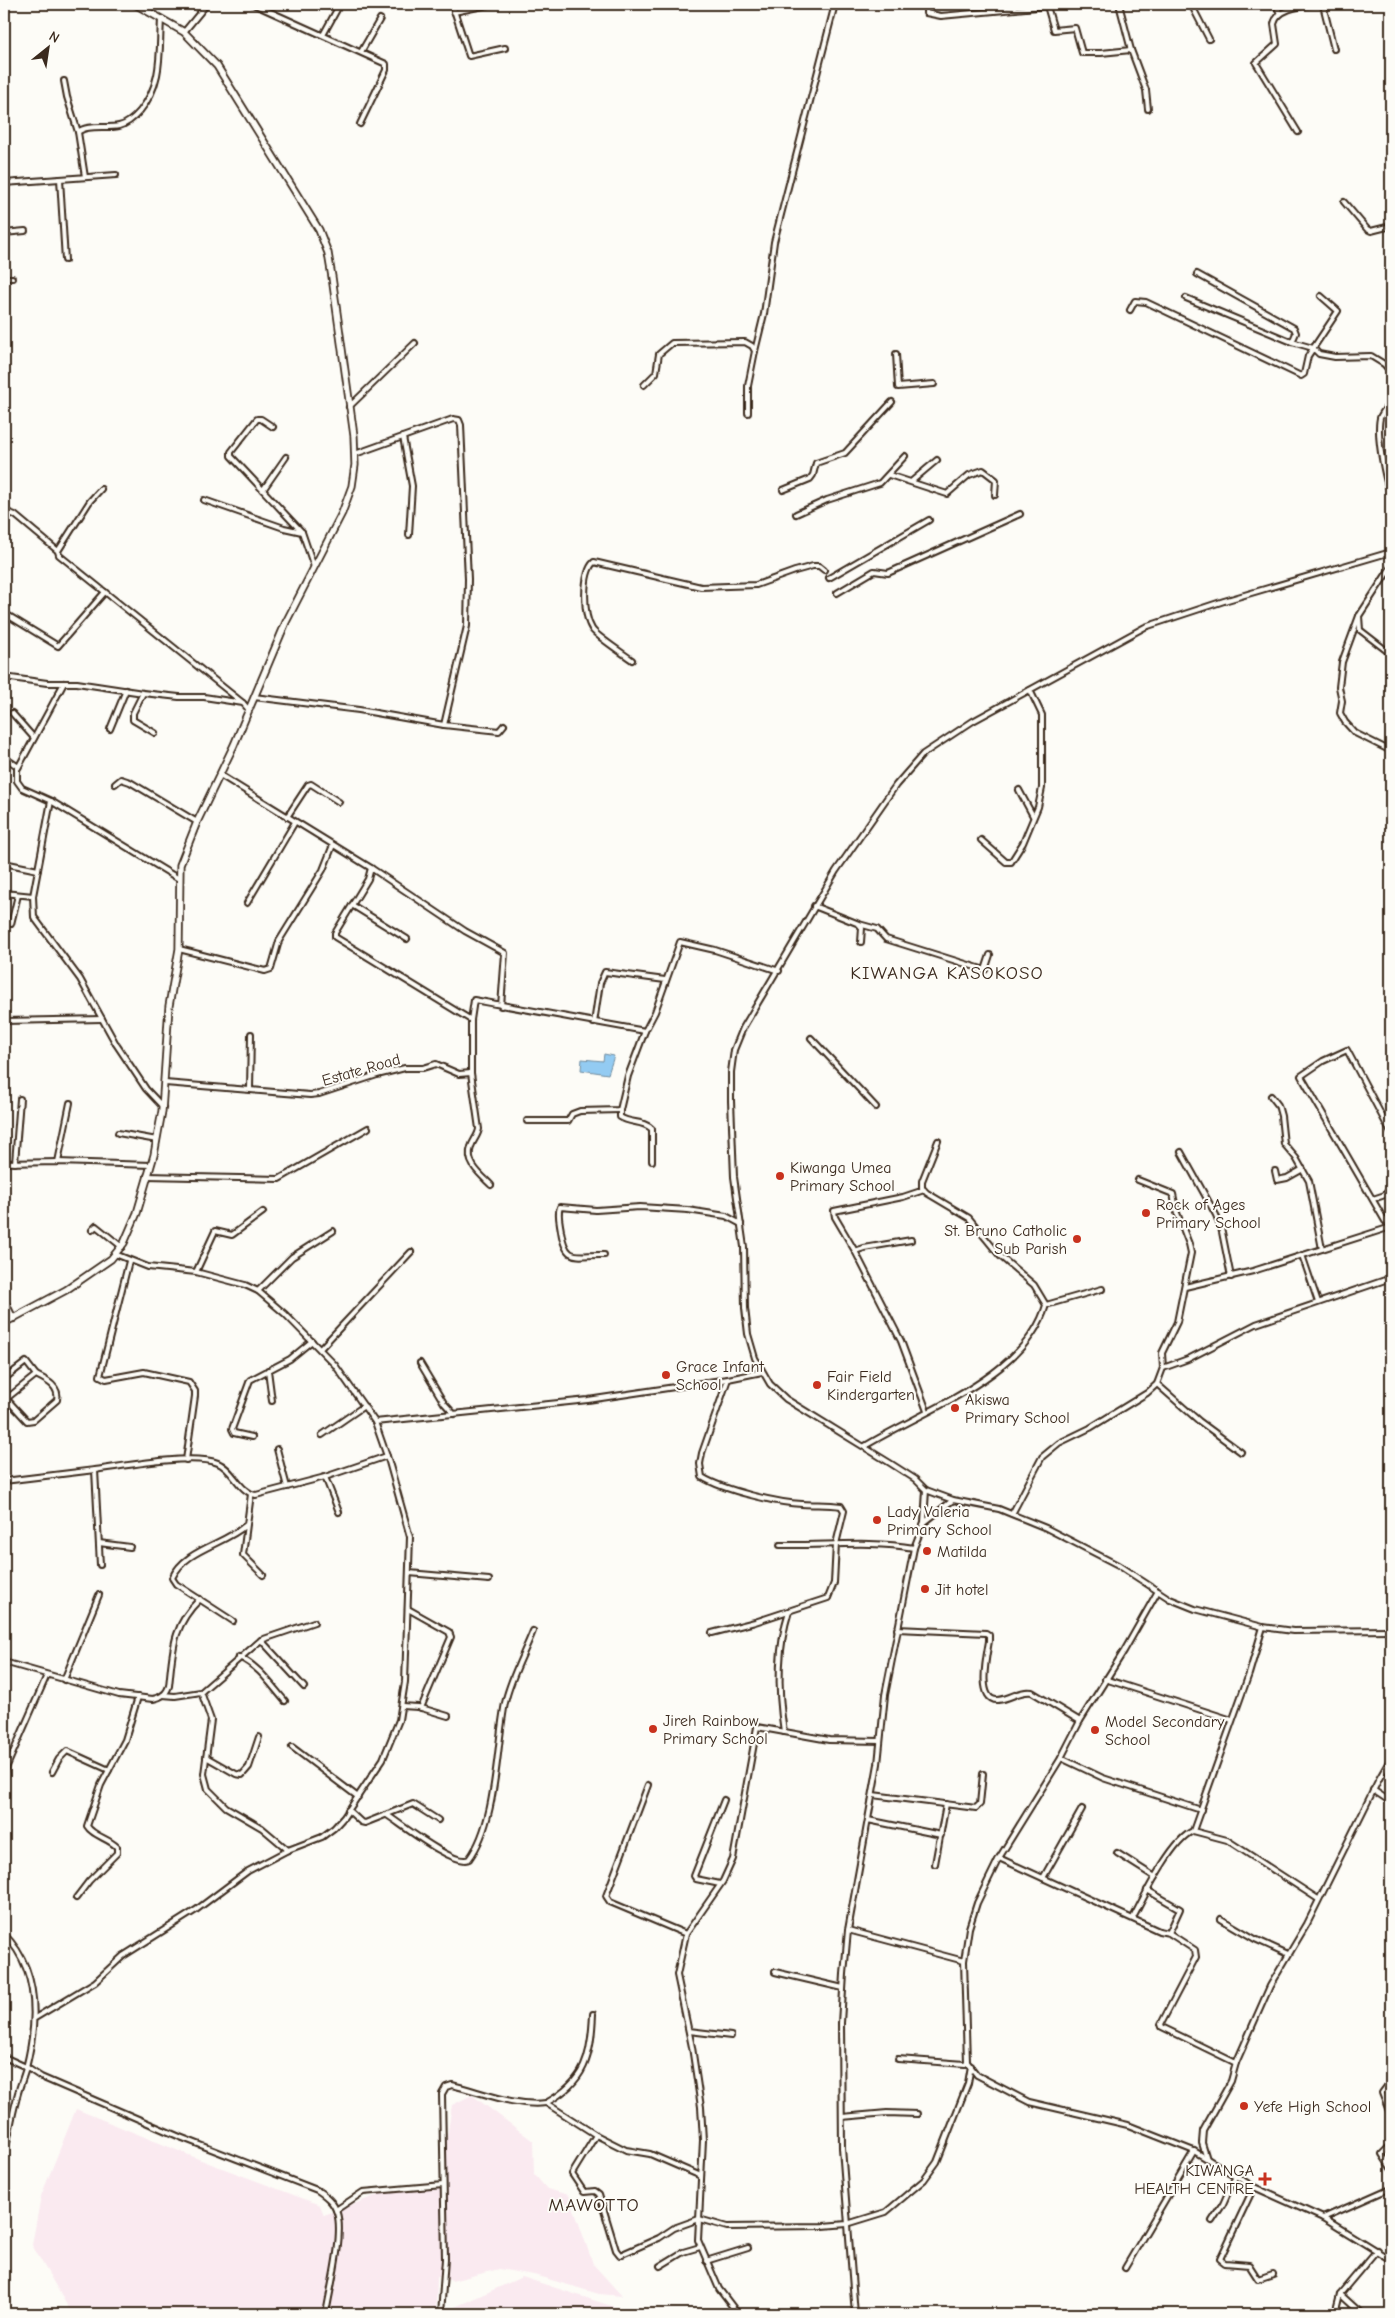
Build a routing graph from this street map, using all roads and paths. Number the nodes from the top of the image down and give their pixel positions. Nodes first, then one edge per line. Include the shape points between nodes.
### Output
1 (135, 4) edge
2 (207, 4) edge
3 (252, 4) edge
4 (340, 4) edge
5 (452, 4) edge
6 (493, 4) edge
7 (835, 4) edge
8 (926, 4) edge
9 (1119, 4) edge
10 (1191, 4) edge
11 (1276, 4) edge
12 (1313, 4) edge
13 (1320, 4) edge
14 (454, 12) junction
15 (1280, 14) junction
16 (161, 18) junction
17 (380, 19) dead end
18 (184, 32) junction
19 (323, 35) junction
20 (1209, 39) dead end
21 (505, 48) dead end
22 (1334, 49) dead end
23 (1131, 50) junction
24 (361, 52) junction
25 (64, 81) dead end
26 (1148, 109) dead end
27 (360, 124) dead end
28 (78, 132) junction
29 (1298, 132) dead end
30 (116, 175) dead end
31 (84, 177) junction
32 (60, 179) junction
33 (4, 183) edge
34 (1344, 202) dead end
35 (1391, 226) edge
36 (25, 231) dead end
37 (4, 233) edge
38 (65, 260) dead end
39 (1197, 274) dead end
40 (4, 278) edge
41 (12, 278) dead end
42 (1320, 296) dead end
43 (1186, 298) dead end
44 (1130, 310) dead end
45 (1292, 342) junction
46 (415, 343) dead end
47 (1312, 348) junction
48 (755, 352) junction
49 (896, 354) dead end
50 (1391, 372) edge
51 (934, 384) dead end
52 (644, 385) dead end
53 (892, 402) dead end
54 (1391, 402) edge
55 (349, 407) junction
56 (748, 413) dead end
57 (273, 427) dead end
58 (402, 437) junction
59 (355, 454) junction
60 (905, 456) dead end
61 (286, 457) dead end
62 (937, 460) dead end
63 (889, 475) junction
64 (912, 481) junction
65 (101, 489) dead end
66 (263, 490) junction
67 (783, 490) dead end
68 (995, 495) dead end
69 (1391, 496) edge
70 (204, 500) dead end
71 (4, 511) edge
72 (796, 514) dead end
73 (1020, 514) dead end
74 (929, 520) dead end
75 (302, 532) junction
76 (410, 535) dead end
77 (58, 551) junction
78 (1391, 552) edge
79 (314, 567) junction
80 (1391, 567) edge
81 (824, 570) dead end
82 (829, 578) dead end
83 (105, 592) junction
84 (837, 593) dead end
85 (4, 612) edge
86 (1359, 616) junction
87 (1391, 654) edge
88 (632, 660) dead end
89 (4, 677) edge
90 (64, 683) junction
91 (126, 690) junction
92 (1030, 690) junction
93 (143, 693) junction
94 (254, 697) junction
95 (243, 703) junction
96 (249, 710) junction
97 (12, 713) dead end
98 (444, 725) junction
99 (504, 725) dead end
100 (110, 729) dead end
101 (155, 733) dead end
102 (34, 738) junction
103 (1391, 751) edge
104 (4, 757) edge
105 (18, 768) junction
106 (220, 775) junction
107 (115, 784) dead end
108 (1019, 790) dead end
109 (51, 801) junction
110 (339, 802) dead end
111 (1033, 816) junction
112 (286, 817) junction
113 (197, 822) junction
114 (295, 822) junction
115 (981, 840) dead end
116 (333, 845) junction
117 (4, 863) edge
118 (371, 868) junction
119 (38, 870) junction
120 (179, 879) junction
121 (4, 893) edge
122 (18, 895) junction
123 (32, 896) junction
124 (247, 903) dead end
125 (352, 905) junction
126 (814, 906) junction
127 (11, 924) dead end
128 (859, 924) junction
129 (407, 939) dead end
130 (861, 942) dead end
131 (179, 949) junction
132 (990, 955) dead end
133 (778, 971) junction
134 (665, 980) junction
135 (500, 1006) junction
136 (102, 1019) junction
137 (471, 1020) junction
138 (4, 1021) edge
139 (594, 1023) junction
140 (645, 1031) junction
141 (251, 1034) dead end
142 (811, 1038) dead end
143 (471, 1073) junction
144 (164, 1082) junction
145 (250, 1089) junction
146 (1271, 1096) dead end
147 (20, 1099) dead end
148 (70, 1102) dead end
149 (163, 1106) junction
150 (876, 1107) dead end
151 (620, 1110) junction
152 (527, 1121) dead end
153 (368, 1128) dead end
154 (118, 1133) dead end
155 (1391, 1133) edge
156 (157, 1140) junction
157 (938, 1141) dead end
158 (1181, 1152) dead end
159 (652, 1161) dead end
160 (58, 1162) junction
161 (4, 1163) edge
162 (15, 1163) junction
163 (151, 1165) junction
164 (1303, 1169) junction
165 (1275, 1171) dead end
166 (147, 1176) junction
167 (1138, 1180) dead end
168 (491, 1185) dead end
169 (1391, 1187) edge
170 (924, 1190) junction
171 (1373, 1199) junction
172 (263, 1212) dead end
173 (741, 1224) junction
174 (1391, 1227) edge
175 (92, 1230) dead end
176 (333, 1231) dead end
177 (911, 1240) dead end
178 (122, 1247) junction
179 (1322, 1248) junction
180 (856, 1251) junction
181 (411, 1252) dead end
182 (115, 1254) junction
183 (604, 1255) dead end
184 (1302, 1256) junction
185 (129, 1261) junction
186 (196, 1272) junction
187 (1231, 1277) junction
188 (1391, 1278) edge
189 (1185, 1287) junction
190 (1102, 1289) dead end
191 (258, 1291) junction
192 (4, 1299) edge
193 (1318, 1302) junction
194 (1046, 1305) junction
195 (14, 1318) junction
196 (4, 1324) edge
197 (312, 1341) junction
198 (320, 1349) junction
199 (420, 1363) dead end
200 (1163, 1368) junction
201 (268, 1370) junction
202 (762, 1372) junction
203 (36, 1375) junction
204 (4, 1379) edge
205 (728, 1379) junction
206 (1157, 1384) junction
207 (5, 1398) edge
208 (272, 1401) dead end
209 (364, 1406) junction
210 (927, 1411) junction
211 (454, 1414) junction
212 (375, 1422) junction
213 (322, 1435) dead end
214 (252, 1437) dead end
215 (865, 1446) junction
216 (277, 1449) dead end
217 (1241, 1452) dead end
218 (387, 1456) junction
219 (186, 1460) junction
220 (95, 1470) junction
221 (325, 1477) junction
222 (4, 1482) edge
223 (288, 1487) junction
224 (926, 1490) junction
225 (251, 1494) junction
226 (953, 1500) junction
227 (339, 1512) dead end
228 (1012, 1514) junction
229 (924, 1522) junction
230 (246, 1525) junction
231 (1391, 1525) edge
232 (1391, 1532) edge
233 (99, 1543) junction
234 (836, 1544) junction
235 (780, 1545) dead end
236 (130, 1547) dead end
237 (914, 1548) junction
238 (100, 1566) dead end
239 (409, 1573) junction
240 (263, 1574) dead end
241 (488, 1580) dead end
242 (1158, 1591) junction
243 (99, 1595) dead end
244 (200, 1599) junction
245 (408, 1609) junction
246 (789, 1611) junction
247 (233, 1621) dead end
248 (314, 1622) dead end
249 (1263, 1627) junction
250 (897, 1630) junction
251 (1391, 1630) edge
252 (533, 1631) dead end
253 (712, 1632) dead end
254 (261, 1640) junction
255 (240, 1657) junction
256 (4, 1662) edge
257 (47, 1675) junction
258 (64, 1680) junction
259 (1105, 1680) junction
260 (304, 1687) dead end
261 (201, 1692) junction
262 (163, 1695) junction
263 (138, 1697) junction
264 (285, 1701) dead end
265 (402, 1706) junction
266 (421, 1708) junction
267 (448, 1716) dead end
268 (1232, 1720) junction
269 (1080, 1721) junction
270 (784, 1732) junction
271 (260, 1737) dead end
272 (880, 1741) junction
273 (292, 1747) dead end
274 (206, 1757) junction
275 (1061, 1758) junction
276 (1391, 1758) edge
277 (109, 1770) junction
278 (52, 1772) dead end
279 (4, 1773) edge
280 (983, 1774) dead end
281 (648, 1785) dead end
282 (1373, 1790) junction
283 (872, 1795) junction
284 (358, 1797) junction
285 (724, 1800) dead end
286 (1391, 1802) edge
287 (946, 1804) junction
288 (1082, 1809) dead end
289 (348, 1810) junction
290 (1201, 1810) junction
291 (387, 1815) junction
292 (438, 1820) dead end
293 (868, 1820) junction
294 (1193, 1831) junction
295 (941, 1835) junction
296 (288, 1850) junction
297 (1117, 1853) dead end
298 (999, 1858) junction
299 (935, 1864) dead end
300 (1155, 1877) junction
301 (1043, 1878) junction
302 (720, 1884) junction
303 (1147, 1890) junction
304 (76, 1898) dead end
305 (1318, 1899) junction
306 (1133, 1918) junction
307 (1221, 1919) dead end
308 (848, 1930) junction
309 (1169, 1933) junction
310 (4, 1934) edge
311 (686, 1934) junction
312 (1288, 1954) junction
313 (964, 1961) junction
314 (775, 1972) dead end
315 (843, 1988) junction
316 (593, 2014) dead end
317 (35, 2018) junction
318 (689, 2031) junction
319 (731, 2036) dead end
320 (4, 2057) edge
321 (898, 2059) dead end
322 (967, 2062) junction
323 (1236, 2063) junction
324 (972, 2066) junction
325 (26, 2067) junction
326 (1391, 2081) edge
327 (546, 2103) junction
328 (917, 2114) dead end
329 (1391, 2116) edge
330 (842, 2117) junction
331 (596, 2135) junction
332 (1391, 2145) edge
333 (1194, 2151) junction
334 (4, 2154) edge
335 (1207, 2159) junction
336 (1391, 2168) edge
337 (701, 2176) junction
338 (1235, 2177) junction
339 (443, 2185) junction
340 (1254, 2187) junction
341 (1391, 2188) edge
342 (336, 2210) junction
343 (1323, 2218) junction
344 (699, 2219) junction
345 (1212, 2221) dead end
346 (847, 2224) junction
347 (700, 2247) junction
348 (748, 2248) dead end
349 (1377, 2250) junction
350 (1391, 2260) edge
351 (706, 2261) junction
352 (660, 2266) dead end
353 (1125, 2268) dead end
354 (1273, 2274) dead end
355 (1340, 2294) junction
356 (326, 2314) edge
357 (441, 2314) edge
358 (738, 2314) edge
359 (855, 2314) edge
360 (1335, 2314) edge
361 (1362, 2314) edge

1 - 16 street
2 - 18 street
3 - 19 street
4 - 19 street
5 - 14 street
6 - 14 street
7 - 48 street via 774,242
8 - 23 street via 926,14 941,16 1047,6 1054,30 1075,28 1082,52
9 - 23 street
10 - 20 street
11 - 15 street
12 - 15 street
13 - 22 street via 1329,24
14 - 21 street via 469,56
15 - 29 street via 1274,24 1278,44 1256,63
16 - 18 street
16 - 28 street via 158,76 145,105 129,123
17 - 24 street
18 - 55 street via 217,66 322,235 331,271
19 - 24 street
23 - 26 street via 1146,90
24 - 27 street via 385,63 387,68
25 - 28 street
28 - 31 street
30 - 31 street
31 - 32 street
32 - 33 street
32 - 38 street
34 - 35 street via 1366,229 1371,231
36 - 37 street
39 - 45 street via 1294,328
40 - 41 street
42 - 47 street via 1338,311
43 - 45 street
44 - 47 street via 1135,301 1146,302 1301,376
45 - 47 street
46 - 55 street
47 - 50 street via 1329,356 1371,356
48 - 52 street via 752,346 736,341 672,343 659,354 656,372
48 - 56 street via 748,386
49 - 51 street via 898,387
53 - 67 street via 845,454 816,463 810,479
54 - 69 street via 1380,423 1383,468
55 - 59 street
57 - 66 street via 258,418 231,452
58 - 59 street
58 - 76 street via 412,486
58 - 98 street via 453,419 459,420 461,425 467,626
59 - 79 street via 348,498
60 - 63 street
61 - 66 street
62 - 64 street
63 - 64 street
63 - 72 street via 876,486 827,500
64 - 68 street via 947,494 969,475 983,470 996,480
65 - 77 street
66 - 75 street
70 - 75 street
71 - 77 street via 15,514
73 - 84 street via 888,574 874,571
74 - 82 street
75 - 79 street
77 - 83 street via 62,558
78 - 92 street via 1145,627
79 - 94 street
80 - 86 street
81 - 88 street via 813,566 756,585 701,587 594,562 590,565 585,587 592,629
83 - 85 street via 58,646
83 - 95 street
86 - 87 street via 1360,630
86 - 103 street via 1342,662 1340,713 1356,733
89 - 90 street
90 - 91 street via 78,682
90 - 102 street
91 - 93 street
91 - 100 street
92 - 111 street via 1042,715 1042,788
92 - 126 street via 954,732 923,754 887,797
93 - 95 street
93 - 101 street via 133,720
94 - 96 street
94 - 98 street
95 - 96 street
96 - 106 street
97 - 102 street
98 - 99 street via 499,731
102 - 105 street
104 - 105 street
105 - 109 street via 18,784
106 - 112 street
106 - 113 street
107 - 113 street via 121,779 130,782
108 - 111 street
109 - 119 street
109 - 120 street
110 - 112 street via 311,784
111 - 115 street via 1011,862 1006,862
112 - 114 street
113 - 120 street via 180,865
114 - 116 street
114 - 124 street
116 - 118 street
116 - 131 street via 323,870 279,941 271,969 265,971
117 - 119 street
118 - 125 street
118 - 135 street via 504,953
119 - 123 street
120 - 131 street
121 - 122 street
122 - 123 street
122 - 127 street
123 - 136 street via 36,922 80,979
125 - 129 street
125 - 137 street via 335,933 336,938
126 - 128 street
126 - 133 street
128 - 130 street via 862,928
128 - 132 street via 878,929 886,939 985,970
131 - 144 street via 169,1006
133 - 134 street via 680,942
133 - 173 street via 743,1028 730,1072 734,1177
134 - 139 street via 605,972 600,983
134 - 140 street
135 - 137 street via 474,1000
135 - 139 street
136 - 138 street
136 - 149 street via 146,1089
137 - 143 street
139 - 140 street
140 - 151 street via 628,1076
141 - 145 street
142 - 150 street
143 - 145 street, Estate Road via 459,1074 436,1064 405,1068 314,1095
143 - 168 street via 479,1128 470,1148 471,1162
144 - 145 street, Estate Road
144 - 149 street
146 - 164 street via 1281,1116 1284,1144
147 - 162 street
148 - 160 street
149 - 156 street
151 - 152 street via 580,1111 572,1114 568,1121
151 - 159 street via 620,1117 626,1121 647,1124 652,1129
153 - 166 street via 279,1179
154 - 156 street
155 - 171 street via 1347,1050 1301,1076
156 - 163 street
157 - 170 street via 922,1181
158 - 187 street via 1216,1215
160 - 162 street
160 - 163 street
161 - 162 street
163 - 166 street
164 - 165 street via 1277,1180
164 - 179 street via 1312,1189
166 - 178 street via 137,1213
167 - 189 street via 1173,1194 1191,1253
169 - 171 street via 1385,1195
170 - 180 street via 834,1211
170 - 194 street via 969,1218 1000,1256 1034,1285
171 - 174 street
172 - 186 street via 232,1235 215,1230
173 - 183 street via 726,1216 688,1210 560,1207 558,1215 566,1252 572,1255
173 - 202 street via 748,1334
174 - 179 street
175 - 178 street via 96,1226
176 - 191 street via 292,1257
177 - 180 street
178 - 182 street
179 - 184 street
180 - 210 street via 900,1341
181 - 198 street
182 - 185 street
182 - 195 street via 74,1285
184 - 187 street
184 - 193 street
185 - 186 street via 160,1270
185 - 219 street via 100,1376 106,1379 144,1372 189,1382 195,1396
186 - 191 street
187 - 189 street
188 - 193 street
189 - 200 street via 1177,1322 1162,1353
190 - 194 street
191 - 197 street
192 - 195 street
193 - 200 street via 1256,1324 1188,1359
194 - 210 street via 1034,1329 1005,1365
195 - 196 street
197 - 198 street
197 - 201 street via 290,1359
198 - 209 street
199 - 211 street
200 - 206 street
201 - 208 street
201 - 214 street via 250,1380 232,1429 234,1433
202 - 205 street
202 - 215 street via 786,1399
203 - 204 street via 26,1362
203 - 207 street
203 - 207 street via 53,1386 58,1396 34,1420 27,1421
205 - 211 street via 572,1402
205 - 234 street via 702,1453 702,1477 716,1485 792,1503 841,1506 844,1511
206 - 217 street
206 - 228 street via 1042,1457
209 - 212 street
209 - 213 street
210 - 215 street
211 - 212 street
212 - 218 street
215 - 224 street
216 - 223 street
218 - 221 street
218 - 239 street via 410,1536
219 - 220 street
219 - 225 street via 219,1463
220 - 222 street
220 - 233 street
221 - 223 street
221 - 227 street
223 - 225 street
224 - 226 street
224 - 229 street
225 - 230 street
226 - 228 street
226 - 229 street
228 - 242 street via 1095,1552
229 - 237 street
230 - 240 street via 243,1555
230 - 244 street via 234,1536 187,1558 175,1571 172,1581
231 - 232 street
233 - 236 street
233 - 238 street
234 - 235 street
234 - 237 street via 874,1543
234 - 246 street via 834,1583 828,1598
237 - 250 street
239 - 241 street
239 - 245 street
242 - 249 street via 1195,1610
242 - 259 street
243 - 258 street
244 - 247 street
244 - 262 street via 177,1631 168,1686
245 - 265 street
245 - 266 street via 449,1632 451,1637
246 - 253 street
246 - 270 street via 781,1662
248 - 254 street
249 - 251 street via 1293,1631
249 - 268 street via 1250,1674
250 - 269 street via 986,1633 989,1641 983,1686 991,1699 1032,1692
250 - 272 street
252 - 291 street via 505,1701 493,1795 480,1838 471,1855 466,1861 454,1858
254 - 255 street
254 - 260 street
255 - 261 street
255 - 264 street via 249,1661
256 - 257 street
257 - 258 street
257 - 279 street
258 - 263 street
259 - 268 street
259 - 269 street
261 - 262 street
261 - 274 street via 211,1720
262 - 263 street via 153,1699
263 - 277 street via 125,1740
265 - 266 street
265 - 284 street via 384,1759
266 - 267 street
268 - 290 street
269 - 275 street
270 - 272 street via 829,1740
270 - 302 street via 757,1727 737,1844
271 - 274 street via 249,1767 242,1775
272 - 283 street
273 - 284 street
274 - 296 street via 205,1780 214,1796
275 - 290 street via 1102,1778
275 - 298 street
276 - 282 street
277 - 278 street via 67,1751
277 - 304 street via 87,1826 114,1843 118,1850
280 - 287 street via 979,1806
281 - 311 street via 606,1896 610,1902
282 - 286 street
282 - 305 street
283 - 287 street
283 - 293 street
284 - 289 street
285 - 302 street via 694,1876
287 - 295 street
288 - 301 street
289 - 291 street via 365,1823
289 - 296 street via 322,1837
290 - 294 street
291 - 292 street via 413,1804
293 - 295 street
293 - 308 street
294 - 300 street via 1180,1839
294 - 305 street via 1227,1840
295 - 299 street
296 - 317 street via 231,1882 196,1910 123,1956 95,1982
297 - 300 street
298 - 301 street
298 - 313 street via 977,1903
300 - 303 street
301 - 306 street
302 - 311 street
303 - 306 street
303 - 309 street via 1180,1909
305 - 312 street
306 - 309 street via 1159,1932
307 - 312 street
308 - 313 street
308 - 315 street
309 - 323 street via 1195,1950 1196,1957 1162,2027
310 - 317 street via 27,1967
311 - 318 street via 677,1975
312 - 323 street
313 - 322 street
314 - 315 street
315 - 330 street
316 - 327 street via 586,2064 574,2084
317 - 325 street
318 - 319 street
318 - 337 street via 701,2108
320 - 325 street
321 - 322 street
322 - 324 street
323 - 335 street via 1231,2081 1203,2131 1202,2143
324 - 333 street via 976,2075 1029,2102 1128,2125
324 - 346 street via 932,2170 886,2212
325 - 334 street
325 - 342 street via 41,2077 180,2137 317,2190
326 - 329 street via 1382,2093
327 - 331 street
327 - 339 street via 534,2105 452,2085 446,2087 442,2094
328 - 330 street
330 - 346 street
331 - 337 street via 626,2150 650,2154
331 - 344 street via 572,2174 584,2192 599,2194 618,2253 623,2256 674,2228
332 - 336 street via 1382,2154
333 - 335 street
333 - 353 street
335 - 338 street
337 - 344 street
338 - 340 street
338 - 345 street
339 - 342 street via 364,2192
339 - 357 street
340 - 343 street
340 - 354 street via 1220,2259 1226,2263 1249,2265 1258,2279
341 - 343 street
342 - 356 street via 338,2233
343 - 349 street
344 - 346 street via 727,2227
344 - 347 street
346 - 359 street
347 - 351 street
347 - 352 street via 683,2252
348 - 351 street
349 - 350 street
349 - 355 street
351 - 358 street via 718,2289
355 - 360 street
355 - 361 street

